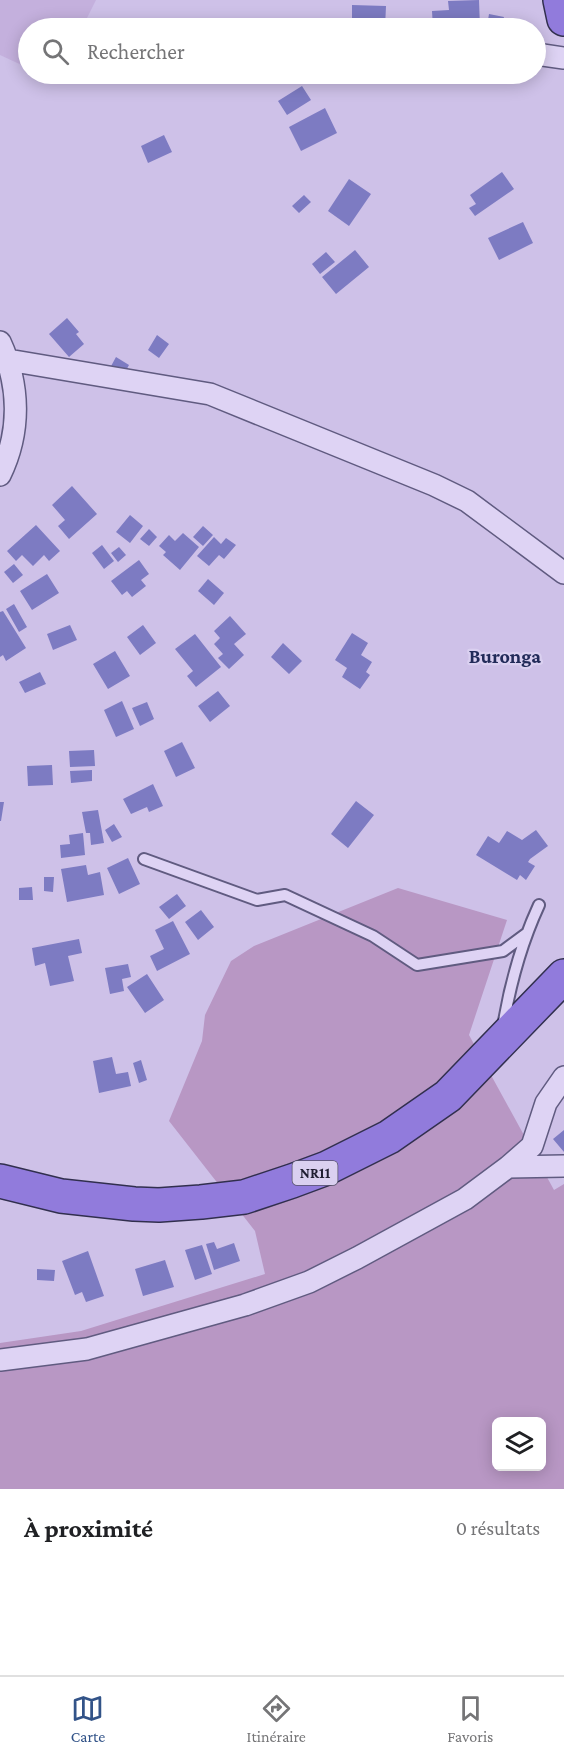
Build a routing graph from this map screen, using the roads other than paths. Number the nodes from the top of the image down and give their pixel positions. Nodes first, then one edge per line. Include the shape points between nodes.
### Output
1 (546, 55) edge
2 (564, 58) edge
3 (4, 351) edge
4 (0, 475) edge
5 (564, 573) edge
6 (144, 859) dead end
7 (539, 905) dead end
8 (526, 934) junction
9 (564, 976) edge
10 (500, 1042) junction
11 (564, 1077) edge
12 (508, 1167) junction
13 (564, 1167) edge
14 (0, 1181) edge
15 (0, 1360) edge

1 - 2 street
3 - 4 street via 17,401 9,457
3 - 5 street via 210,394 467,501
6 - 8 lane via 257,900 285,895 373,936 417,965 503,951
7 - 8 lane
8 - 10 lane via 509,990
9 - 10 highway, NR11
10 - 14 highway, NR11 via 448,1096 389,1137 327,1168 244,1197 134,1204 61,1196
11 - 12 street via 546,1103 532,1146
12 - 13 street
12 - 15 street via 465,1199 309,1282 245,1305 87,1349

